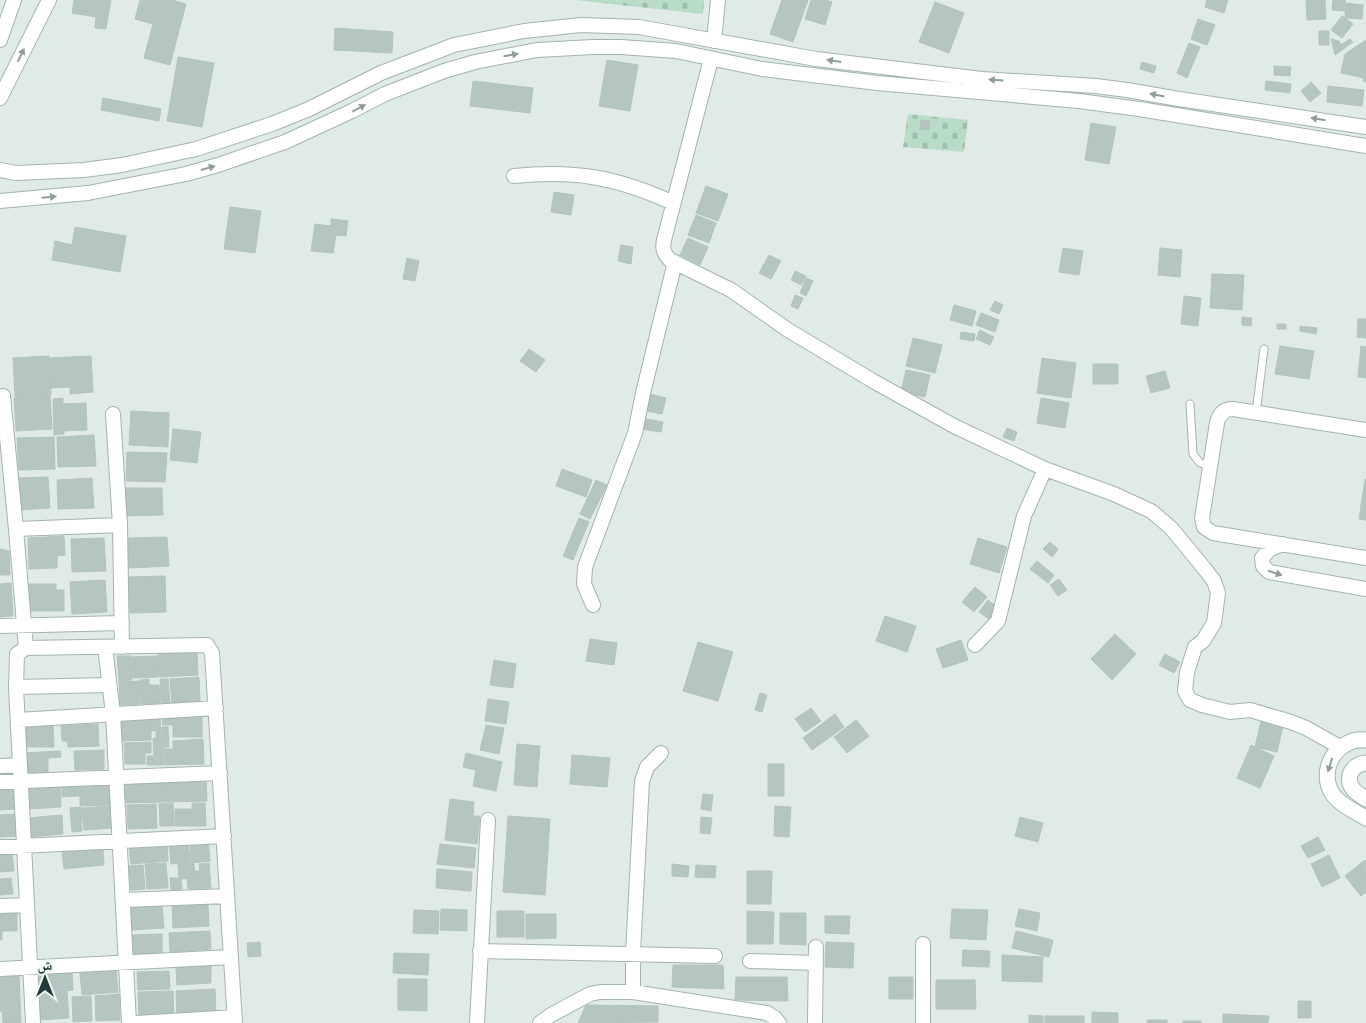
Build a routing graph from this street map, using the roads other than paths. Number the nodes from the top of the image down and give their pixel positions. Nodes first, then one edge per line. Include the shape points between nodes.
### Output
1 (14, 0) edge
2 (49, 0) edge
3 (718, 0) edge
4 (0, 40) edge
5 (714, 40) junction
6 (471, 41) junction
7 (712, 59) junction
8 (475, 62) junction
9 (0, 98) edge
10 (1366, 127) edge
11 (1366, 146) edge
12 (0, 170) edge
13 (514, 176) dead end
14 (0, 201) edge
15 (673, 203) junction
16 (675, 262) junction
17 (1264, 349) dead end
18 (3, 396) dead end
19 (1190, 404) dead end
20 (1256, 413) junction
21 (113, 414) dead end
22 (1366, 430) edge
23 (1210, 466) junction
24 (1045, 469) junction
25 (120, 525) junction
26 (16, 529) junction
27 (1250, 539) junction
28 (1283, 544) junction
29 (1262, 558) junction
30 (1366, 558) edge
31 (1366, 589) edge
32 (593, 605) dead end
33 (122, 623) junction
34 (0, 626) edge
35 (24, 626) junction
36 (975, 645) dead end
37 (105, 647) junction
38 (122, 647) junction
39 (26, 648) junction
40 (109, 685) junction
41 (16, 687) junction
42 (216, 708) junction
43 (113, 714) junction
44 (18, 720) junction
45 (1366, 740) edge
46 (1340, 747) junction
47 (661, 753) dead end
48 (1366, 762) edge
49 (20, 765) junction
50 (0, 766) edge
51 (220, 774) junction
52 (116, 778) junction
53 (0, 782) edge
54 (21, 782) junction
55 (1366, 799) edge
56 (1366, 818) edge
57 (488, 820) dead end
58 (224, 836) junction
59 (120, 841) junction
60 (25, 846) junction
61 (0, 847) edge
62 (228, 896) junction
63 (124, 900) junction
64 (27, 905) junction
65 (0, 906) edge
66 (922, 944) dead end
67 (816, 947) dead end
68 (480, 951) junction
69 (633, 953) junction
70 (715, 956) dead end
71 (231, 957) junction
72 (750, 961) dead end
73 (126, 962) junction
74 (816, 963) junction
75 (30, 968) junction
76 (0, 969) edge
77 (633, 992) junction
78 (235, 1020) edge
79 (33, 1023) edge
80 (129, 1023) edge
81 (136, 1023) edge
82 (477, 1023) edge
83 (540, 1023) edge
84 (779, 1023) edge
85 (815, 1023) edge
86 (924, 1023) edge

1 - 4 street
9 -> 2 street
3 - 5 street
5 - 6 street via 639,26 610,25 552,27
10 -> 5 street via 1112,88 982,79 872,66
6 - 8 street
6 - 12 street via 381,73 310,109 272,124 196,149 84,170 16,173
8 -> 7 street via 537,50 593,46 648,48
7 - 11 street via 762,69 877,83 1088,102
7 - 15 street
14 -> 8 street via 88,194 154,182 218,165 285,142 414,82
13 - 15 street via 569,173 596,176 640,188
15 - 16 street via 663,246 666,256
16 - 24 street via 731,290 788,330 873,382 954,426
16 - 32 street via 635,433 585,567 584,584
17 - 20 lane
18 - 26 street
19 - 23 lane via 1193,454 1200,463
20 - 22 street
20 - 23 street via 1228,409 1220,414
21 - 25 street
23 - 27 street via 1202,518 1204,527 1213,533
24 - 36 street via 1024,516 998,621
24 - 46 street via 1151,511 1171,528 1214,581 1218,593 1214,624 1195,647 1187,672 1185,691 1190,700 1230,712 1250,710 1291,722
25 - 26 street
25 - 33 street
26 - 35 street
27 - 28 street
27 - 29 street
28 - 29 street via 1270,549
28 - 30 street
29 -> 31 street via 1266,569 1274,574
33 - 35 street
33 - 38 street
34 - 35 street
35 - 39 street
37 - 38 street
37 - 39 street
37 - 40 street
38 - 42 street via 208,646 212,653
39 - 41 street via 17,654
40 - 41 street
40 - 43 street
41 - 44 street
42 - 43 street
42 - 51 street
43 - 44 street
43 - 52 street
44 - 49 street
45 - 46 main road via 1355,740
46 -> 56 main road via 1330,760 1328,783 1335,797
47 - 69 street via 647,766 642,781
48 - 55 main road via 1353,768 1349,778 1355,792
49 - 50 street
49 - 54 street
51 - 52 street
51 - 58 street
52 - 54 street
52 - 59 street
53 - 54 street
54 - 60 street
57 - 68 street
58 - 59 street
58 - 62 street
59 - 60 street
59 - 63 street
60 - 61 street
60 - 64 street
62 - 63 street
62 - 71 street
63 - 73 street
64 - 65 street
64 - 75 street
66 - 86 street
67 - 74 street
68 - 69 street
68 - 82 street
69 - 70 street
69 - 77 street
71 - 73 street
71 - 78 street
72 - 74 street
73 - 75 street
73 - 80 street
74 - 85 street
75 - 76 street
75 - 79 street
77 - 83 street via 590,994
77 - 84 street via 767,1013
78 - 81 street

